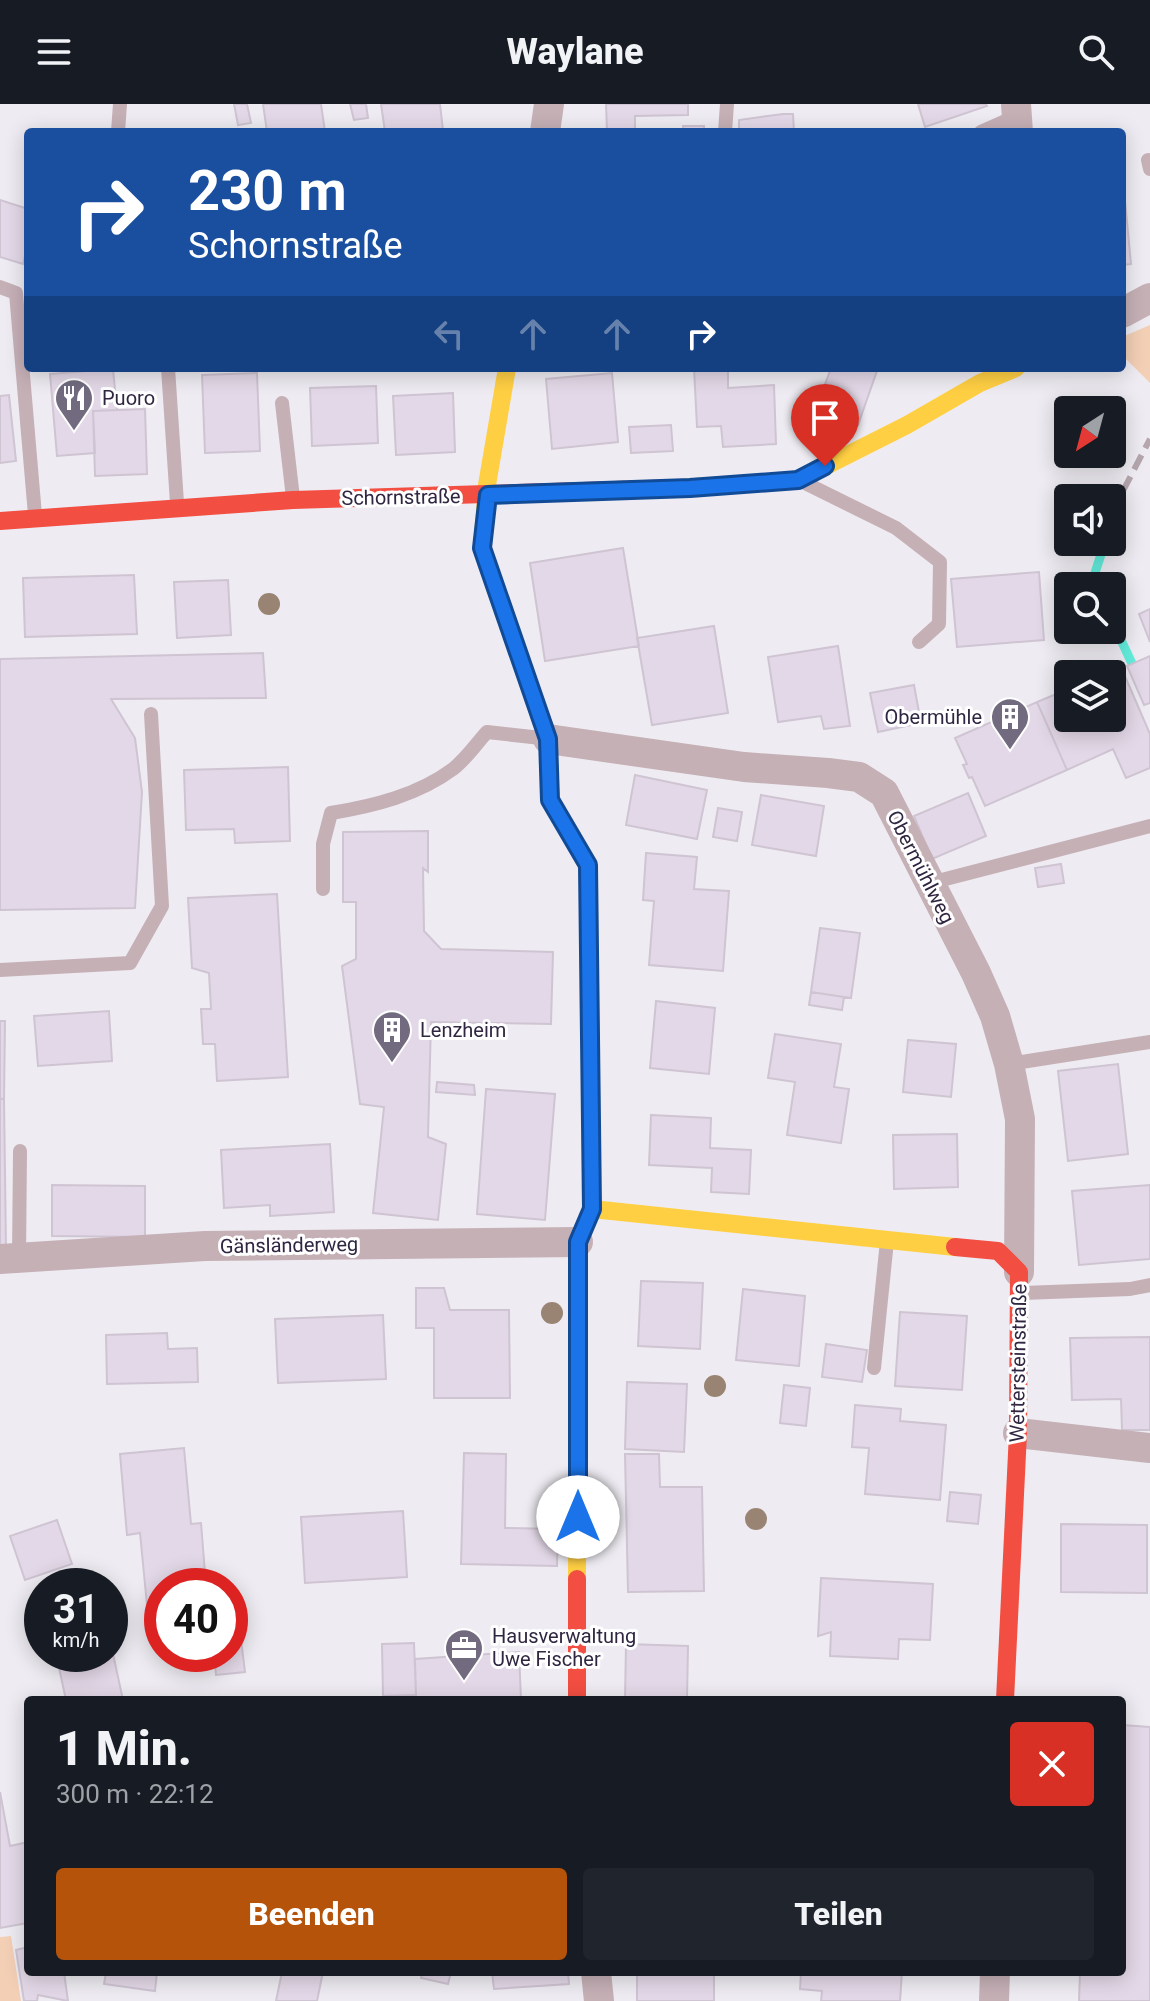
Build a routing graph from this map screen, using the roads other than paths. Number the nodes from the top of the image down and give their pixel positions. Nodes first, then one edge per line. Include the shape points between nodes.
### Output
1 (120, 104) edge
2 (549, 104) edge
3 (727, 104) edge
4 (1017, 117) edge
5 (118, 128) edge
6 (546, 128) edge
7 (725, 128) edge
8 (991, 128) edge
9 (0, 287) edge
10 (1150, 298) edge
11 (1126, 311) edge
12 (168, 372) edge
13 (506, 372) edge
14 (1006, 372) edge
15 (282, 403) dead end
16 (798, 480) junction
17 (488, 495) junction
18 (293, 500) junction
19 (177, 507) junction
20 (35, 519) junction
21 (0, 521) edge
22 (919, 642) dead end
23 (151, 714) dead end
24 (548, 739) junction
25 (1150, 826) edge
26 (929, 883) junction
27 (323, 889) dead end
28 (0, 970) edge
29 (1150, 1042) edge
30 (1009, 1064) junction
31 (20, 1151) dead end
32 (592, 1209) junction
33 (887, 1240) junction
34 (578, 1242) junction
35 (10, 1259) edge
36 (1020, 1283) junction
37 (1150, 1285) edge
38 (874, 1368) dead end
39 (1018, 1433) junction
40 (1150, 1448) edge
41 (577, 1696) edge
42 (1005, 1696) edge
43 (596, 1976) edge
44 (995, 1976) edge
45 (599, 2001) edge
46 (994, 2001) edge

1 - 5 lane
2 - 6 street
3 - 7 lane
4 - 8 lane
9 - 20 lane via 16,293
10 - 11 street
12 - 19 lane
13 - 17 street
14 - 16 street, Schornstraße
15 - 18 lane
16 - 17 street, Schornstraße
16 - 22 lane via 896,528 940,562 939,624
17 - 18 street, Schornstraße
17 - 24 street via 482,548
18 - 19 street, Schornstraße
19 - 20 street, Schornstraße
20 - 21 street, Schornstraße
23 - 28 lane via 162,906 130,963
24 - 26 street, Obermühlweg via 744,767 859,777 884,793
24 - 27 lane via 487,732 454,768 411,793 331,813 323,844
24 - 32 street via 550,800 588,865
25 - 26 lane
26 - 30 street, Obermühlweg via 995,1016
29 - 30 lane
30 - 36 street, Obermühlweg via 1020,1119
31 - 35 lane
32 - 33 street, Wettersteinstraße
32 - 34 street
33 - 36 street, Wettersteinstraße via 998,1251
33 - 38 lane
34 - 35 street, Gänsländerweg via 205,1246
34 - 41 street
36 - 37 lane via 1130,1289
36 - 39 street, Wettersteinstraße
39 - 40 street
39 - 42 street, Wettersteinstraße
43 - 45 street
44 - 46 street

